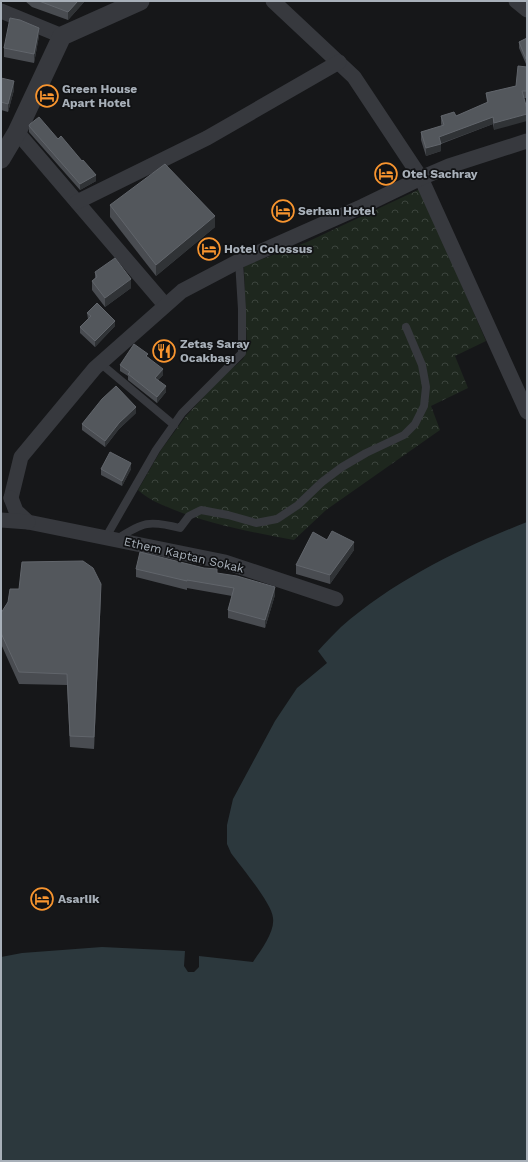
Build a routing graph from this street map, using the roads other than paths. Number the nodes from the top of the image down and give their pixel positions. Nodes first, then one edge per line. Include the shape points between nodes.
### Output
1 (140, 1) edge
2 (273, 1) edge
3 (516, 1) edge
4 (527, 10) edge
5 (1, 11) edge
6 (62, 36) junction
7 (339, 62) junction
8 (17, 132) junction
9 (527, 141) edge
10 (1, 160) edge
11 (421, 178) junction
12 (77, 202) junction
13 (239, 261) junction
14 (165, 305) junction
15 (406, 327) dead end
16 (100, 363) junction
17 (527, 412) edge
18 (174, 425) junction
19 (6, 498) edge
20 (1, 520) edge
21 (28, 522) junction
22 (111, 538) junction
23 (336, 599) dead end

1 - 6 street
2 - 7 street
3 - 4 street
5 - 6 street
6 - 8 street
7 - 11 street via 354,77
7 - 12 street via 207,138
8 - 10 street
8 - 12 street
9 - 11 street via 449,166
11 - 13 street
11 - 17 street
12 - 14 street
13 - 14 street via 182,291
13 - 18 lane via 242,352 182,413
14 - 16 street
15 - 22 lane via 422,366 426,387 424,406 415,424 404,435 342,467 298,505 277,519 256,523 201,510 189,516 180,528 151,523
16 - 18 lane
16 - 19 street via 21,457
18 - 22 lane via 156,450
19 - 21 street
20 - 21 street, Ethem Kaptan Sokak
21 - 22 street, Ethem Kaptan Sokak
22 - 23 street, Ethem Kaptan Sokak via 225,562

